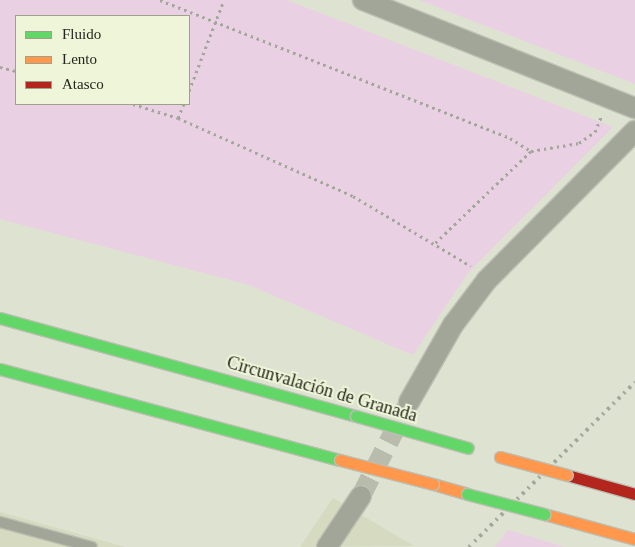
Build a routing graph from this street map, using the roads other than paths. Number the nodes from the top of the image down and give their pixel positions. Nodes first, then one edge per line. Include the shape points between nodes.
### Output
1 (363, 0) edge
2 (635, 108) edge
3 (635, 131) edge
4 (0, 318) edge
5 (0, 369) edge
6 (409, 402) tunnel mouth
7 (632, 493) edge
8 (360, 496) tunnel mouth
9 (0, 522) edge
10 (635, 539) edge
11 (92, 547) edge
12 (327, 547) edge

1 - 2 street
3 - 6 street via 487,280 453,325
4 - 7 highway, Circunvalación de Granada, bridge
5 - 10 highway, bridge
8 - 12 street
9 - 11 lane

